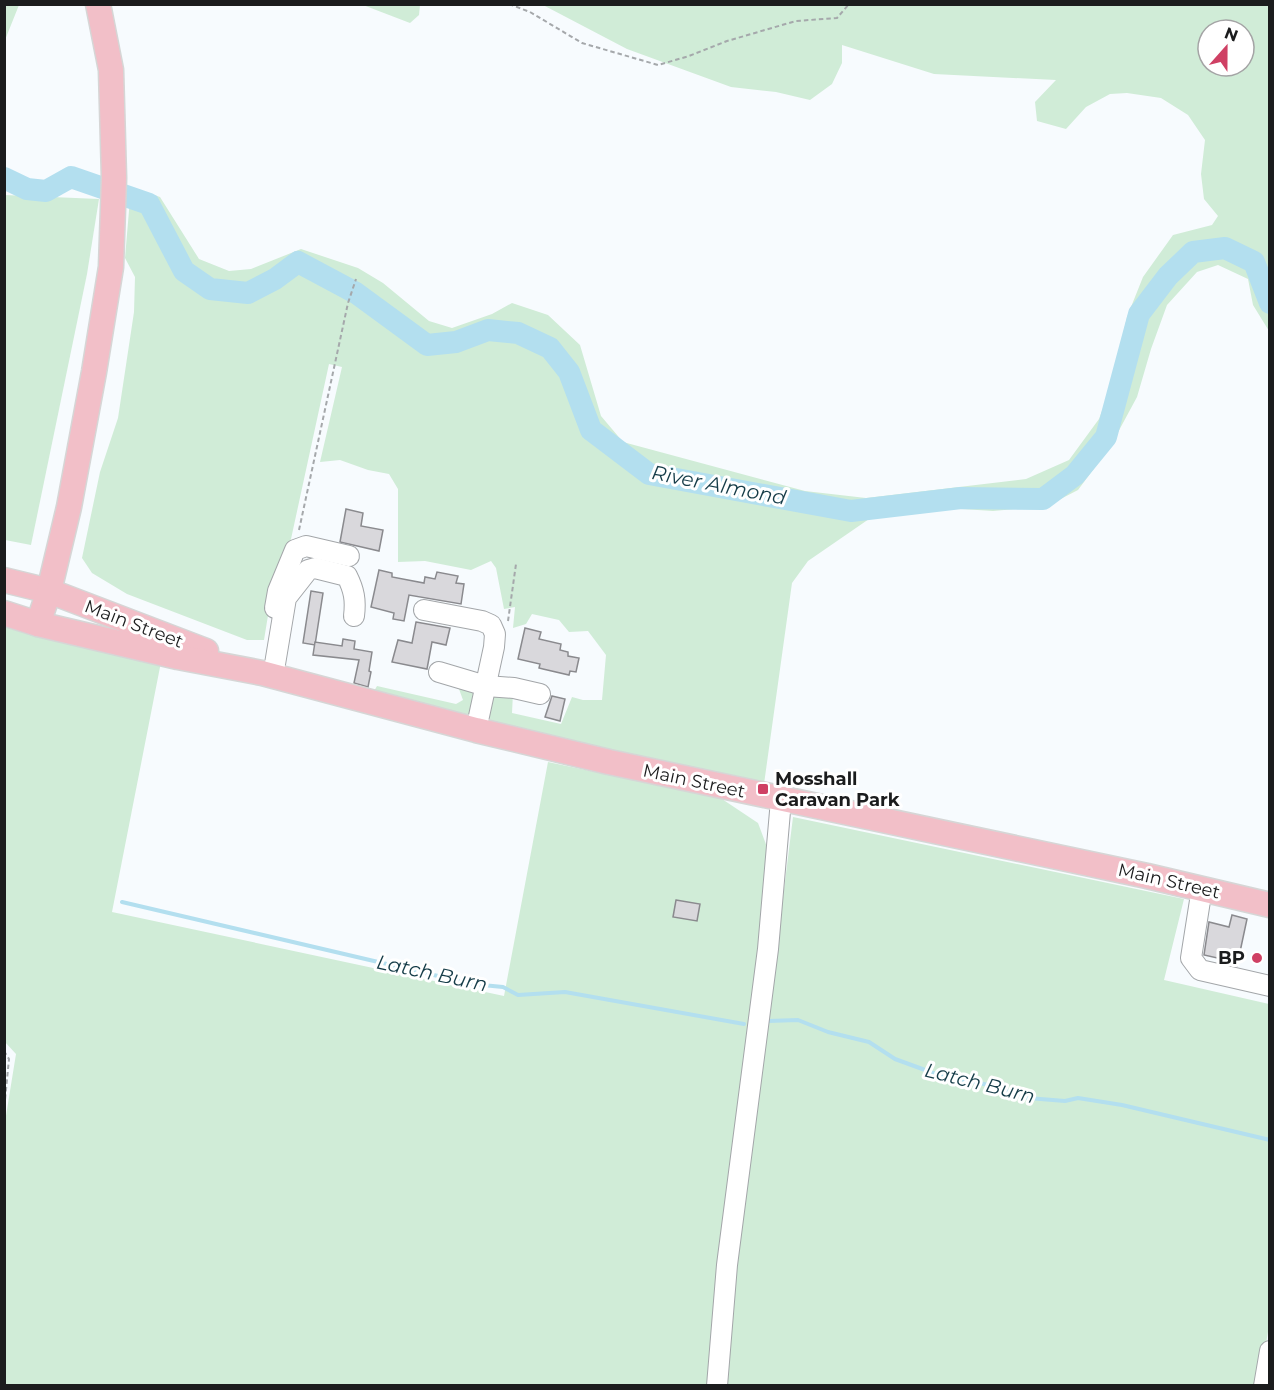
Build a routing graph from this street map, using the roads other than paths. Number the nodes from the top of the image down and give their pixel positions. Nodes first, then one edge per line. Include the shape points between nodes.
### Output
1 (98, 4) edge
2 (349, 556) dead end
3 (4, 580) edge
4 (43, 608) junction
5 (424, 610) dead end
6 (4, 613) edge
7 (356, 616) dead end
8 (439, 672) dead end
9 (268, 674) junction
10 (486, 686) junction
11 (540, 694) dead end
12 (476, 730) junction
13 (782, 800) junction
14 (1202, 888) junction
15 (1269, 905) edge
16 (1269, 986) edge
17 (1269, 1351) edge
18 (717, 1386) edge
19 (1264, 1386) edge

1 - 4 main road via 111,70 111,267 69,507
2 - 9 lane via 306,546 295,550 278,591
3 - 4 main road, Main Street
4 - 6 main road, Main Street
4 - 9 main road, Main Street
4 - 9 main road, Main Street via 94,636
5 - 10 lane via 491,625 495,634
7 - 9 lane via 353,587 346,576 315,568 308,570 286,598
8 - 10 lane
9 - 12 main road, Main Street
10 - 11 lane
10 - 12 lane
12 - 13 main road, Main Street
13 - 14 main road, Main Street
13 - 18 lane via 768,949 727,1265
14 - 15 main road, Main Street
14 - 16 lane via 1191,958 1200,970
17 - 19 lane

